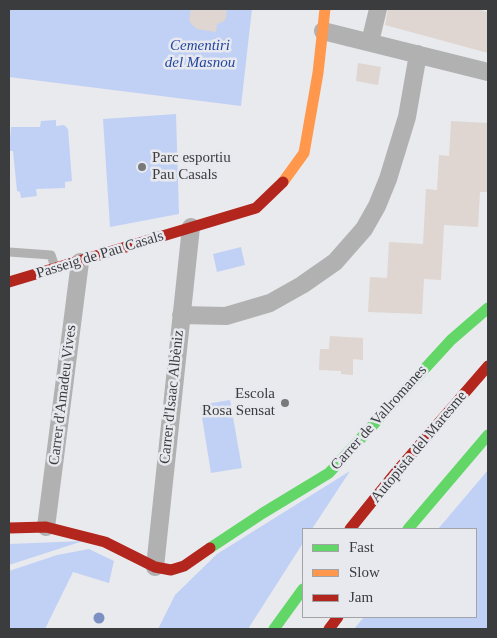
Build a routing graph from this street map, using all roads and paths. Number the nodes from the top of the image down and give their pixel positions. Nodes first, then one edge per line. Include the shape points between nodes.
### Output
1 (325, 9) edge
2 (378, 9) edge
3 (323, 31) junction
4 (370, 42) junction
5 (418, 54) junction
6 (488, 72) edge
7 (191, 227) junction
8 (9, 252) edge
9 (80, 262) junction
10 (55, 269) junction
11 (9, 282) edge
12 (488, 308) edge
13 (181, 315) junction
14 (488, 366) edge
15 (488, 435) edge
16 (46, 527) junction
17 (9, 528) edge
18 (351, 528) edge
19 (409, 528) edge
20 (155, 567) junction
21 (302, 590) edge
22 (337, 618) edge
23 (274, 629) edge
24 (329, 629) edge

1 - 3 main road, Passeig de Pau Casals
2 - 4 street
3 - 4 street
3 - 7 main road, Passeig de Pau Casals via 304,153 281,185 256,208
4 - 5 street
5 - 6 street
5 - 13 street via 407,116 388,179 364,229 335,262 270,303 226,316
7 - 9 main road, Passeig de Pau Casals
7 - 13 street, Carrer d'Isaac Albèniz
8 - 10 lane via 51,255
9 - 10 main road, Passeig de Pau Casals
9 - 16 street, Carrer d'Amadeu Vives
10 - 11 main road, Passeig de Pau Casals
12 - 20 main road, Carrer de Vallromanes via 451,340 329,473 184,566 171,570
13 - 20 street, Carrer d'Isaac Albèniz
14 - 18 main road, Autopista del Maresme
15 - 19 main road
16 - 17 main road
16 - 20 main road via 105,542
21 - 23 main road
22 - 24 main road

